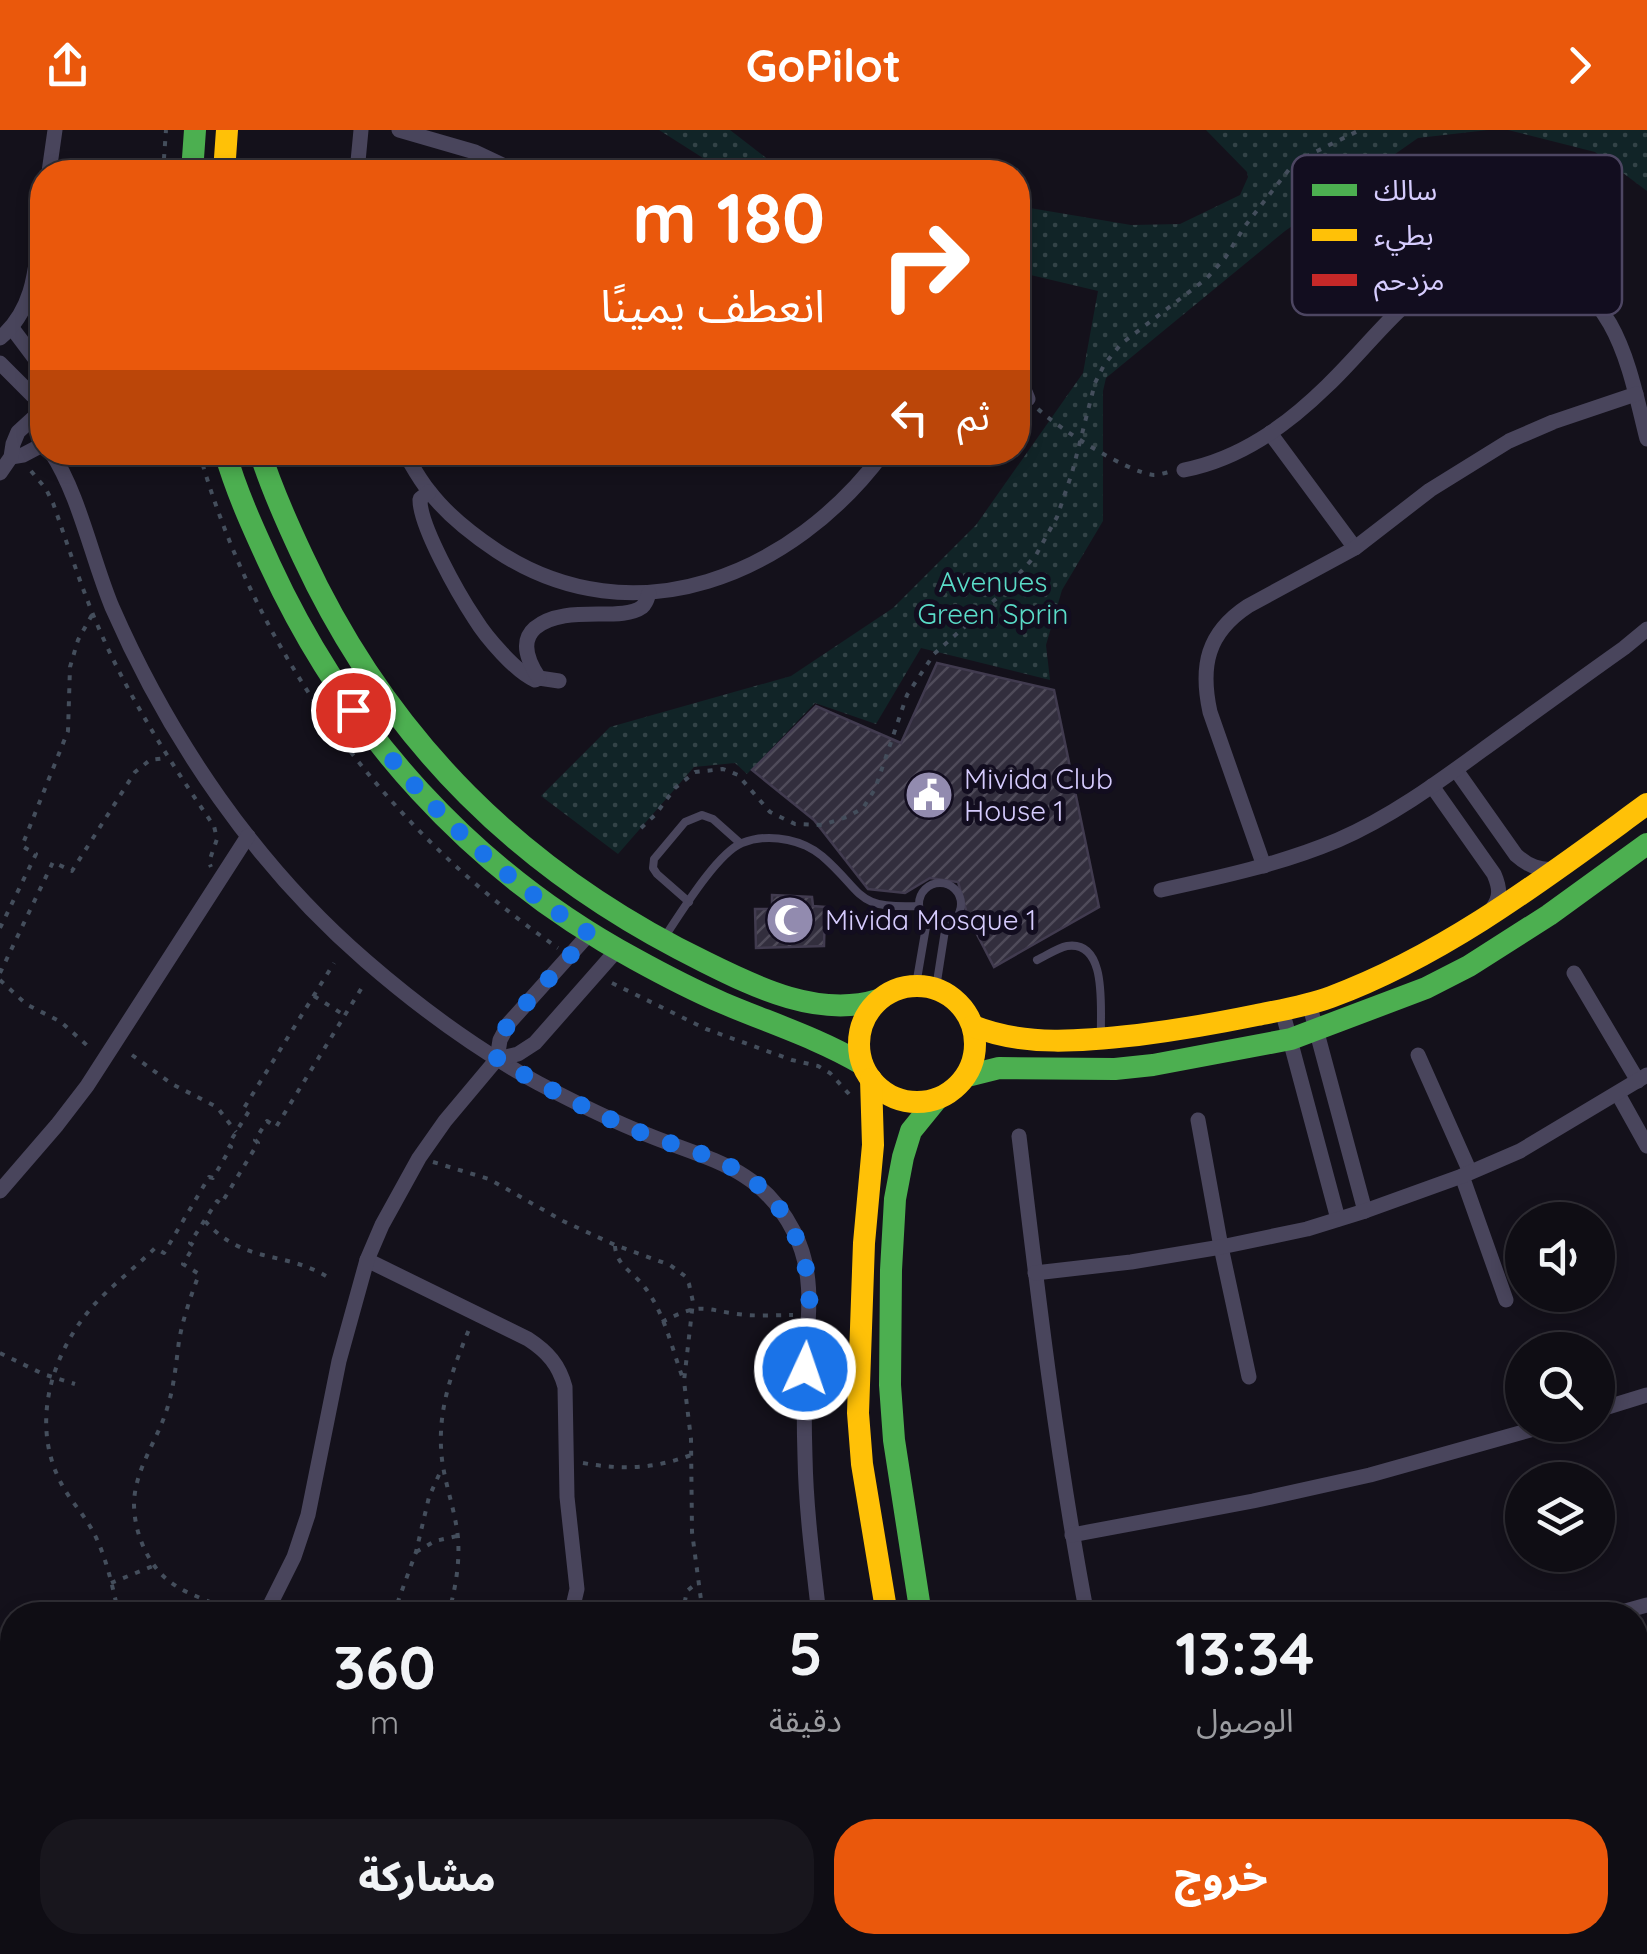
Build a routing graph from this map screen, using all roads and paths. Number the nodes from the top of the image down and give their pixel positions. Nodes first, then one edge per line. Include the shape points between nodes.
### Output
1 (55, 130) edge
2 (166, 130) edge
3 (195, 130) edge
4 (226, 130) edge
5 (362, 130) edge
6 (399, 130) edge
7 (1360, 130) edge
8 (1309, 155) edge
9 (51, 160) edge
10 (164, 160) edge
11 (193, 160) edge
12 (225, 160) edge
13 (358, 160) edge
14 (490, 160) edge
15 (1292, 166) edge
16 (30, 294) edge
17 (1396, 315) edge
18 (1604, 315) edge
19 (6, 333) edge
20 (30, 356) edge
21 (0, 362) edge
22 (30, 393) edge
23 (1636, 394) junction
24 (1030, 400) edge
25 (30, 420) edge
26 (26, 423) junction
27 (30, 428) edge
28 (1270, 433) junction
29 (1080, 438) junction
30 (1647, 439) edge
31 (30, 451) edge
32 (11, 458) junction
33 (58, 465) edge
34 (229, 465) edge
35 (265, 465) edge
36 (412, 465) edge
37 (873, 465) edge
38 (1184, 470) joint
39 (0, 473) edge
40 (429, 492) junction
41 (1356, 548) junction
42 (649, 593) junction
43 (92, 613) dead end
44 (1647, 629) edge
45 (539, 678) junction
46 (558, 682) dead end
47 (168, 758) dead end
48 (1456, 770) junction
49 (1432, 786) junction
50 (1647, 804) edge
51 (641, 828) dead end
52 (248, 836) junction
53 (740, 844) junction
54 (1647, 844) edge
55 (1564, 864) junction
56 (1264, 866) junction
57 (1161, 890) dead end
58 (689, 902) junction
59 (919, 906) junction
60 (1482, 919) junction
61 (927, 921) junction
62 (946, 924) junction
63 (0, 928) edge
64 (590, 934) junction
65 (661, 942) junction
66 (617, 950) junction
67 (1037, 960) dead end
68 (334, 963) dead end
69 (1574, 972) dead end
70 (0, 973) edge
71 (0, 980) edge
72 (926, 986) junction
73 (361, 989) dead end
74 (314, 996) junction
75 (878, 1000) junction
76 (1309, 1003) junction
77 (1282, 1010) junction
78 (345, 1015) junction
79 (974, 1026) junction
80 (1316, 1030) junction
81 (1101, 1038) junction
82 (1291, 1039) junction
83 (90, 1048) dead end
84 (132, 1055) dead end
85 (1418, 1055) dead end
86 (497, 1059) junction
87 (867, 1072) junction
88 (967, 1076) junction
89 (1642, 1078) edge
90 (1618, 1094) junction
91 (937, 1099) junction
92 (1198, 1120) dead end
93 (236, 1132) junction
94 (1019, 1136) dead end
95 (1647, 1146) edge
96 (418, 1158) junction
97 (1466, 1174) junction
98 (0, 1192) edge
99 (1365, 1211) junction
100 (1338, 1219) junction
101 (204, 1221) junction
102 (616, 1245) junction
103 (1221, 1247) junction
104 (367, 1260) junction
105 (1035, 1273) junction
106 (331, 1280) dead end
107 (1505, 1297) edge
108 (692, 1308) junction
109 (475, 1313) junction
110 (808, 1314) junction
111 (662, 1322) junction
112 (0, 1353) edge
113 (52, 1377) junction
114 (1249, 1377) dead end
115 (684, 1381) junction
116 (75, 1384) dead end
117 (1647, 1395) edge
118 (1615, 1405) edge
119 (1505, 1437) edge
120 (691, 1454) junction
121 (565, 1460) junction
122 (442, 1466) junction
123 (458, 1536) junction
124 (1072, 1536) junction
125 (416, 1552) junction
126 (154, 1566) junction
127 (698, 1582) junction
128 (111, 1584) junction
129 (116, 1602) edge
130 (207, 1602) edge
131 (272, 1602) edge
132 (399, 1602) edge
133 (451, 1602) edge
134 (574, 1602) edge
135 (685, 1602) edge
136 (701, 1602) edge
137 (817, 1602) edge
138 (885, 1602) edge
139 (918, 1602) edge
140 (1085, 1602) edge

1 - 9 street
2 - 10 path
3 - 11 street
4 - 12 street
5 - 13 street
6 - 14 street
7 - 8 path
15 - 29 path via 1226,258 1104,365
16 - 19 street
17 - 28 street
18 - 23 street via 1617,334
19 - 20 street
21 - 22 street
23 - 30 street
23 - 41 street via 1509,442 1430,490
24 - 29 path
25 - 26 street
26 - 27 street
26 - 32 street
28 - 38 street via 1229,458
28 - 41 street
29 - 38 path via 1130,468 1156,475
29 - 51 path via 1057,517 1036,555 934,654 906,694 876,789 863,808 822,825 795,824 770,812 738,775 723,769 695,772
31 - 32 street
32 - 39 street
33 - 52 street via 134,654 186,748
34 - 64 street via 295,618 386,754 506,875
35 - 65 street via 323,600 410,734 526,850
36 - 40 street
37 - 42 street via 842,500 776,553 709,582
40 - 42 street via 480,540 522,567 596,590
40 - 45 street via 420,498 426,529 476,622 523,674
41 - 56 street via 1235,615 1206,664 1210,712
42 - 45 street via 630,611 546,619 526,645
43 - 63 path via 70,667 68,732 22,846 36,854
44 - 48 street
45 - 46 street
47 - 70 path via 150,760 135,772 72,871 53,862
48 - 49 street
48 - 55 street via 1522,860 1542,870
49 - 56 street via 1336,841
49 - 60 street via 1498,882 1499,898
50 - 55 street
52 - 86 street via 363,959
52 - 98 street via 87,1086
53 - 58 lane
53 - 58 lane via 713,819 702,815 685,822 653,868
53 - 59 lane via 776,838 806,844 859,896 877,905
54 - 80 street via 1469,966
55 - 60 street
56 - 57 street
58 - 65 lane
59 - 61 lane
59 - 62 lane via 924,890 948,884 961,905
60 - 76 street via 1394,969
61 - 62 lane
61 - 72 lane
62 - 72 lane
64 - 66 street
64 - 86 street via 509,1022
65 - 75 street via 812,1002 845,1007
66 - 86 street via 534,1043
66 - 87 street via 818,1039
67 - 81 lane via 1067,946 1093,957
68 - 74 path
69 - 89 street
71 - 83 path
72 - 75 street via 902,987
72 - 79 street via 959,1002
73 - 78 path
74 - 78 path
74 - 93 path via 244,1108
75 - 87 street via 859,1037
76 - 77 street
76 - 80 street
77 - 81 street
77 - 82 street
78 - 101 path via 276,1127 267,1121 221,1204
79 - 81 street via 1011,1038
79 - 88 street
80 - 82 street
80 - 99 street
82 - 88 street via 1154,1066 998,1068
82 - 100 street
84 - 93 path via 217,1106
85 - 97 street
86 - 96 street
86 - 110 street via 612,1120 737,1169 761,1187 796,1235 806,1263
87 - 91 street via 901,1100
87 - 138 street via 873,1145 858,1413
88 - 91 street
89 - 90 street
90 - 95 street
90 - 97 street
91 - 139 street via 911,1131 903,1157 891,1270 894,1440
92 - 103 street
93 - 113 path via 164,1253 155,1248 96,1303
94 - 105 street
96 - 102 path via 489,1179
96 - 104 street
97 - 99 street
97 - 107 street
99 - 100 street
100 - 103 street
101 - 106 path via 238,1248 306,1265
101 - 126 path via 182,1264 198,1274 173,1385 136,1486 135,1519
102 - 108 path via 678,1270 689,1284
102 - 111 path via 620,1263 643,1284
103 - 105 street
103 - 114 street
104 - 109 street
104 - 131 street via 338,1361 308,1514
105 - 124 street
108 - 110 path
108 - 111 path
108 - 115 path
109 - 121 street via 542,1348 561,1372
109 - 122 path via 446,1392
110 - 137 street via 805,1464
111 - 115 path
112 - 113 path
113 - 116 path
113 - 128 path via 48,1448 60,1482 100,1546
115 - 120 path
117 - 118 street
119 - 124 street via 1370,1475
120 - 121 path via 625,1468
120 - 127 path
121 - 134 street
122 - 123 path
122 - 125 path
123 - 125 path
123 - 133 path
124 - 140 street
125 - 132 path
126 - 128 path
126 - 130 path via 175,1587
127 - 135 path
127 - 136 path
128 - 129 path

